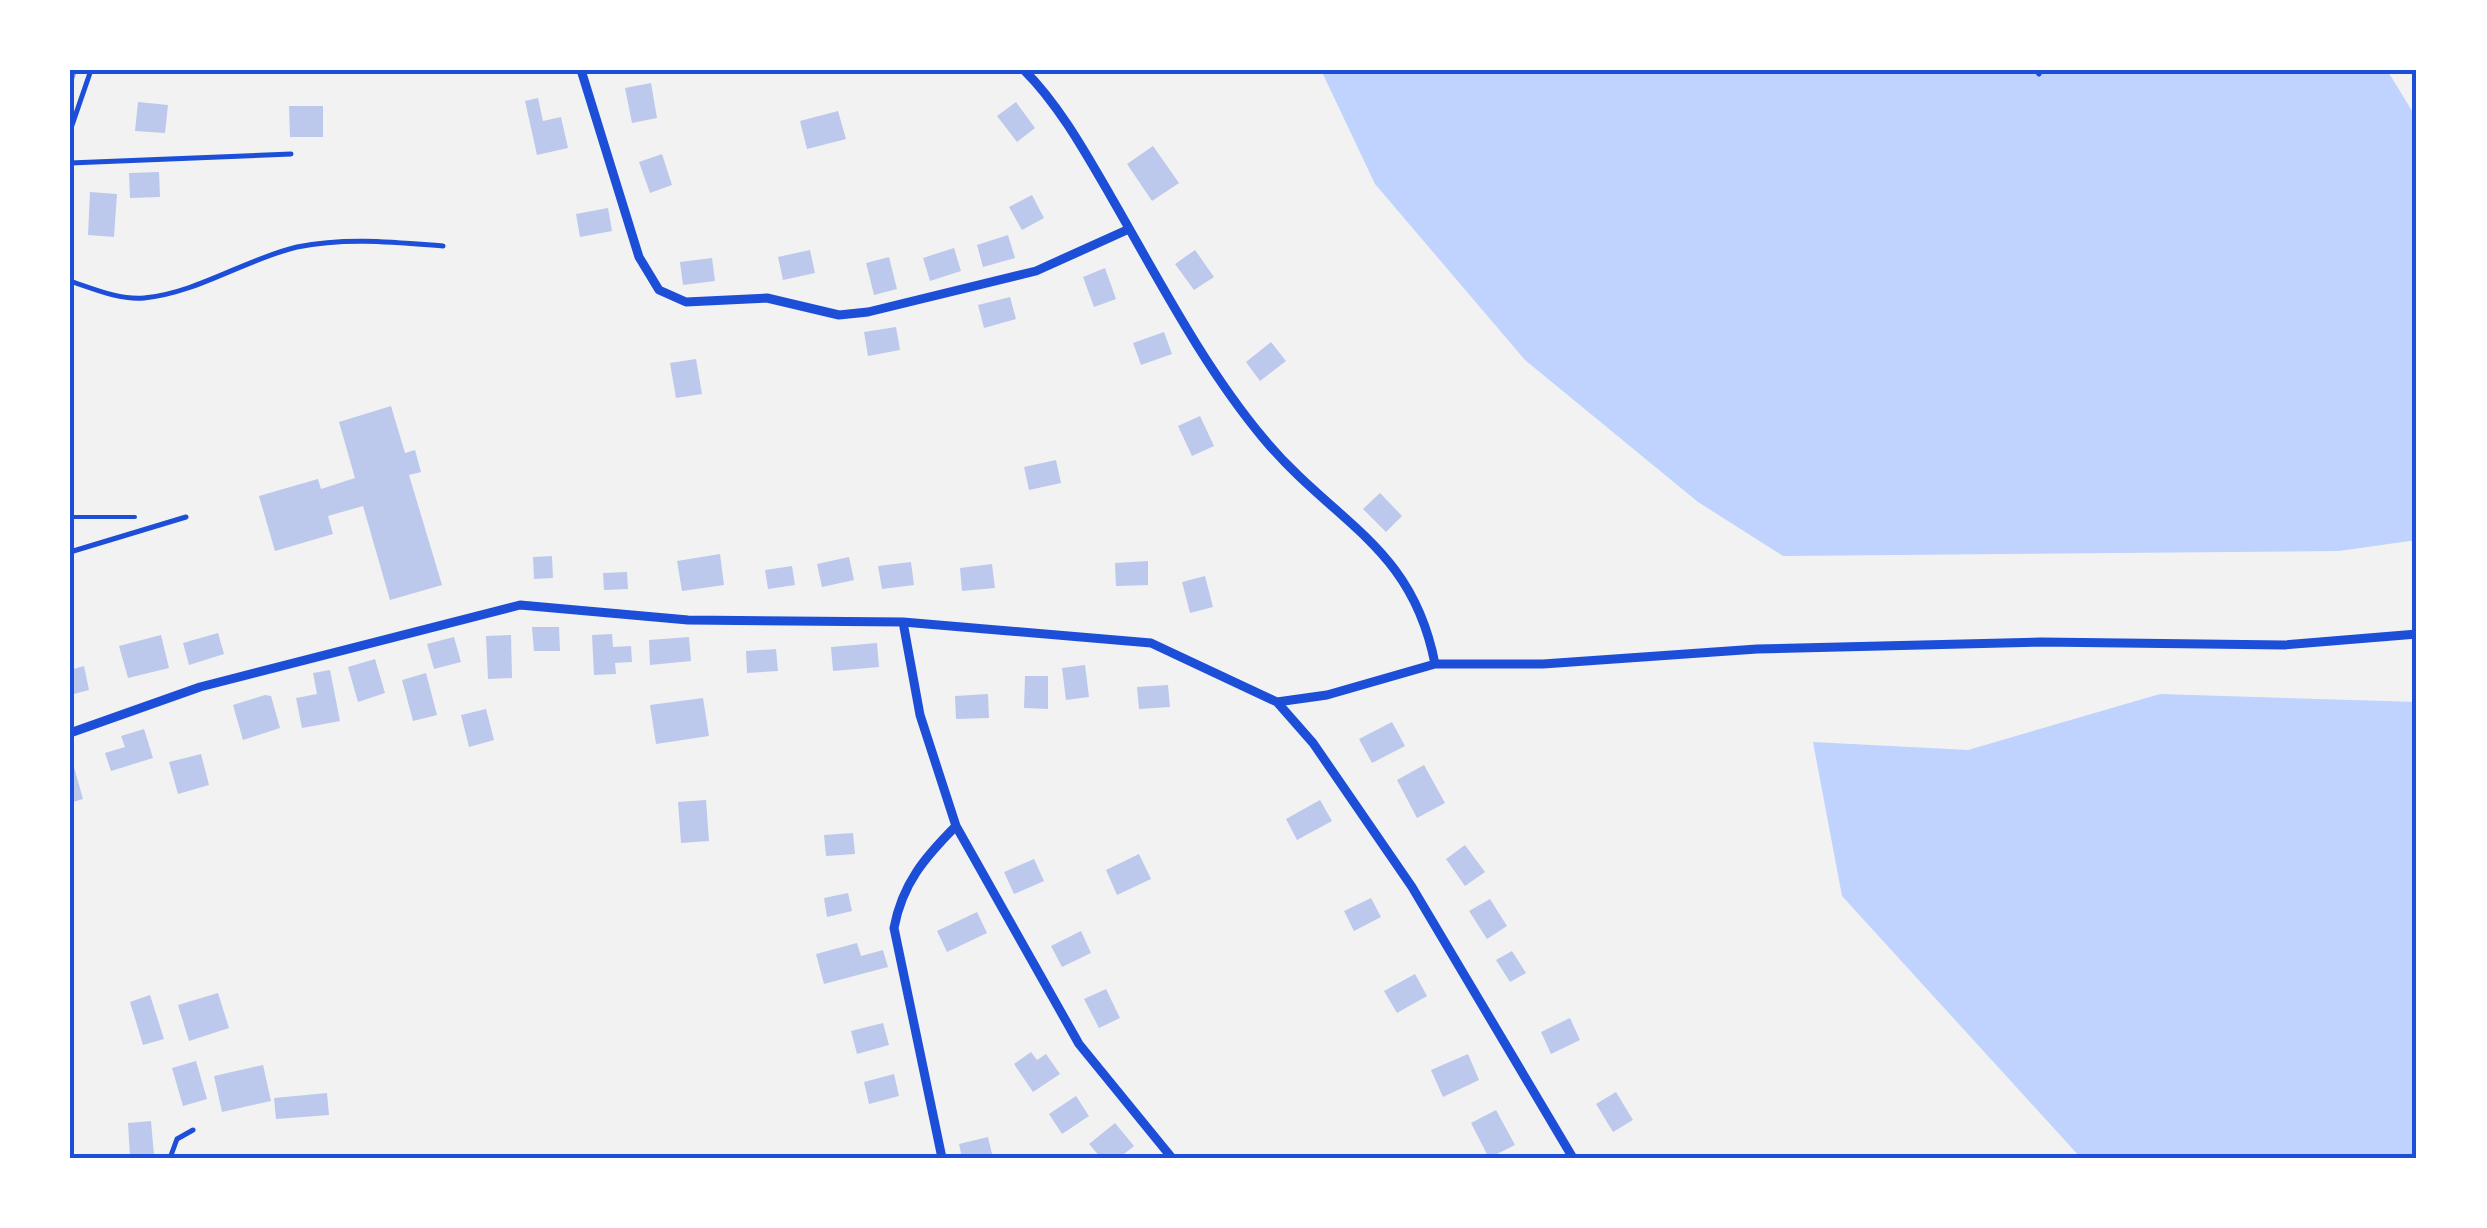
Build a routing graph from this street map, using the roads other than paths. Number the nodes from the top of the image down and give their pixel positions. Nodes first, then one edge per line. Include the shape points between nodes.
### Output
1 (91, 70) edge
2 (580, 70) edge
3 (1024, 70) edge
4 (70, 131) edge
5 (291, 154) dead end
6 (70, 164) edge
7 (1130, 229) junction
8 (442, 246) dead end
9 (70, 281) edge
10 (186, 517) dead end
11 (70, 552) edge
12 (903, 622) junction
13 (2417, 634) edge
14 (1435, 664) junction
15 (1278, 702) junction
16 (70, 733) edge
17 (956, 826) junction
18 (193, 1130) dead end
19 (170, 1158) edge
20 (942, 1158) edge
21 (1172, 1158) edge
22 (1572, 1158) edge

1 - 4 lane
2 - 7 street via 639,257 660,290 686,302 766,298 838,315 868,312 1036,271
3 - 7 street via 1078,140
5 - 6 lane
7 - 14 street via 1211,366 1262,437 1388,555 1421,612
8 - 9 lane via 337,240 251,260 142,298
10 - 11 lane
12 - 15 street via 1151,643
12 - 16 street via 688,620 520,605 200,687
12 - 17 street via 920,714
13 - 14 street via 2284,645 1908,645
14 - 15 street
15 - 22 street via 1412,888
17 - 20 street via 900,894 894,928
17 - 21 street via 1080,1044
18 - 19 lane via 177,1140

